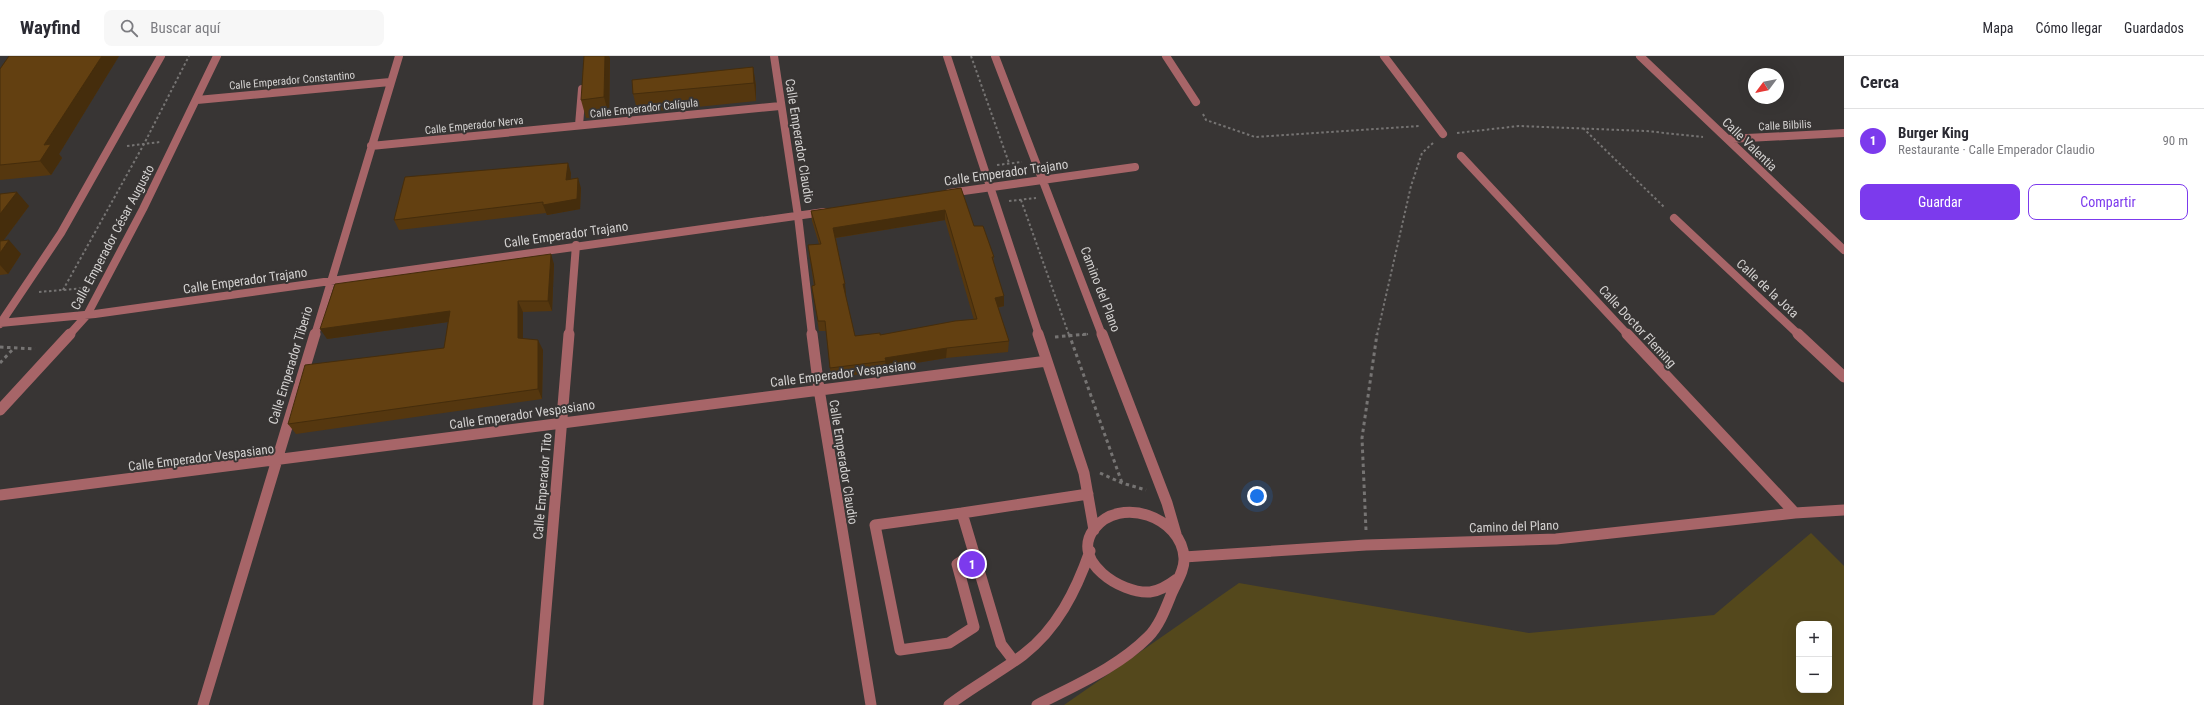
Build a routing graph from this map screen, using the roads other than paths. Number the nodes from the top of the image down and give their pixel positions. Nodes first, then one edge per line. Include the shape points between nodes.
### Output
1 (161, 56) edge
2 (217, 56) edge
3 (399, 56) edge
4 (774, 56) edge
5 (947, 56) edge
6 (995, 56) edge
7 (1166, 56) edge
8 (1384, 56) edge
9 (1640, 56) edge
10 (583, 79) edge
11 (390, 82) junction
12 (197, 100) junction
13 (1196, 102) road end
14 (780, 106) junction
15 (579, 125) junction
16 (1844, 133) edge
17 (1443, 134) road end
18 (1728, 139) junction
19 (371, 146) junction
20 (1461, 156) dead end
21 (1135, 167) dead end
22 (1044, 179) junction
23 (991, 186) junction
24 (937, 194) edge
25 (835, 210) edge
26 (798, 216) junction
27 (1674, 218) road end
28 (576, 245) junction
29 (1844, 250) edge
30 (329, 281) junction
31 (87, 315) junction
32 (0, 323) edge
33 (1047, 361) junction
34 (1844, 377) edge
35 (819, 389) junction
36 (0, 410) edge
37 (562, 423) junction
38 (275, 462) junction
39 (1088, 494) junction
40 (0, 495) edge
41 (1844, 510) edge
42 (962, 513) junction
43 (1795, 513) junction
44 (1094, 530) junction
45 (1176, 534) junction
46 (1090, 551) junction
47 (974, 553) junction
48 (1184, 557) junction
49 (1177, 579) junction
50 (1014, 661) junction
51 (203, 705) edge
52 (538, 705) edge
53 (871, 705) edge
54 (949, 705) edge
55 (1037, 705) edge

1 - 32 street via 61,233
2 - 12 street, Calle Emperador César Augusto
3 - 11 street, Calle Emperador Tiberio
4 - 14 street, Calle Emperador Claudio
5 - 23 street
6 - 22 street, Camino del Plano
7 - 13 street
8 - 17 street
9 - 18 street, Calle Valentia
10 - 15 street, Calle Emperador Calígula
11 - 12 street, Calle Emperador Constantino
11 - 19 street, Calle Emperador Tiberio
12 - 31 street, Calle Emperador César Augusto
14 - 15 street, Calle Emperador Calígula
14 - 26 street, Calle Emperador Claudio
15 - 19 street, Calle Emperador Nerva
16 - 18 street, Calle Bilbilis
18 - 29 street, Calle Valentia
19 - 30 street, Calle Emperador Tiberio
20 - 43 street, Calle Doctor Fleming
21 - 22 street, Calle Emperador Trajano
22 - 23 street, Calle Emperador Trajano
22 - 45 street, Camino del Plano via 1164,495
23 - 24 street, Calle Emperador Trajano
23 - 33 street
25 - 26 street, Calle Emperador Trajano
26 - 28 street, Calle Emperador Trajano
26 - 35 street, Calle Emperador Claudio
27 - 34 street, Calle de la Jota
28 - 30 street, Calle Emperador Trajano
28 - 37 street, Calle Emperador Tito
30 - 31 street, Calle Emperador Trajano
30 - 38 street, Calle Emperador Tiberio
31 - 32 street, Calle Emperador Trajano
31 - 36 street, Calle Emperador César Augusto
33 - 35 street, Calle Emperador Vespasiano
33 - 39 street via 1084,474
35 - 37 street, Calle Emperador Vespasiano
35 - 53 street, Calle Emperador Claudio
37 - 38 street, Calle Emperador Vespasiano
37 - 52 street, Calle Emperador Tito
38 - 40 street, Calle Emperador Vespasiano
38 - 51 street, Calle Emperador Tiberio
39 - 42 street
39 - 44 street
41 - 43 street, Camino del Plano
42 - 47 street
42 - 47 street via 875,525 900,650 949,643 974,627 957,564
43 - 48 street, Camino del Plano via 1556,539 1366,545
44 - 45 street via 1113,514 1133,512 1154,517
44 - 46 street
45 - 48 street via 1182,545
46 - 49 street via 1094,565 1104,577 1118,587 1134,592 1150,592 1165,588
46 - 50 street via 1077,584 1054,622 1040,640
47 - 50 street via 1001,644
48 - 49 street
49 - 55 street via 1166,610 1148,637 1126,656
50 - 54 street

